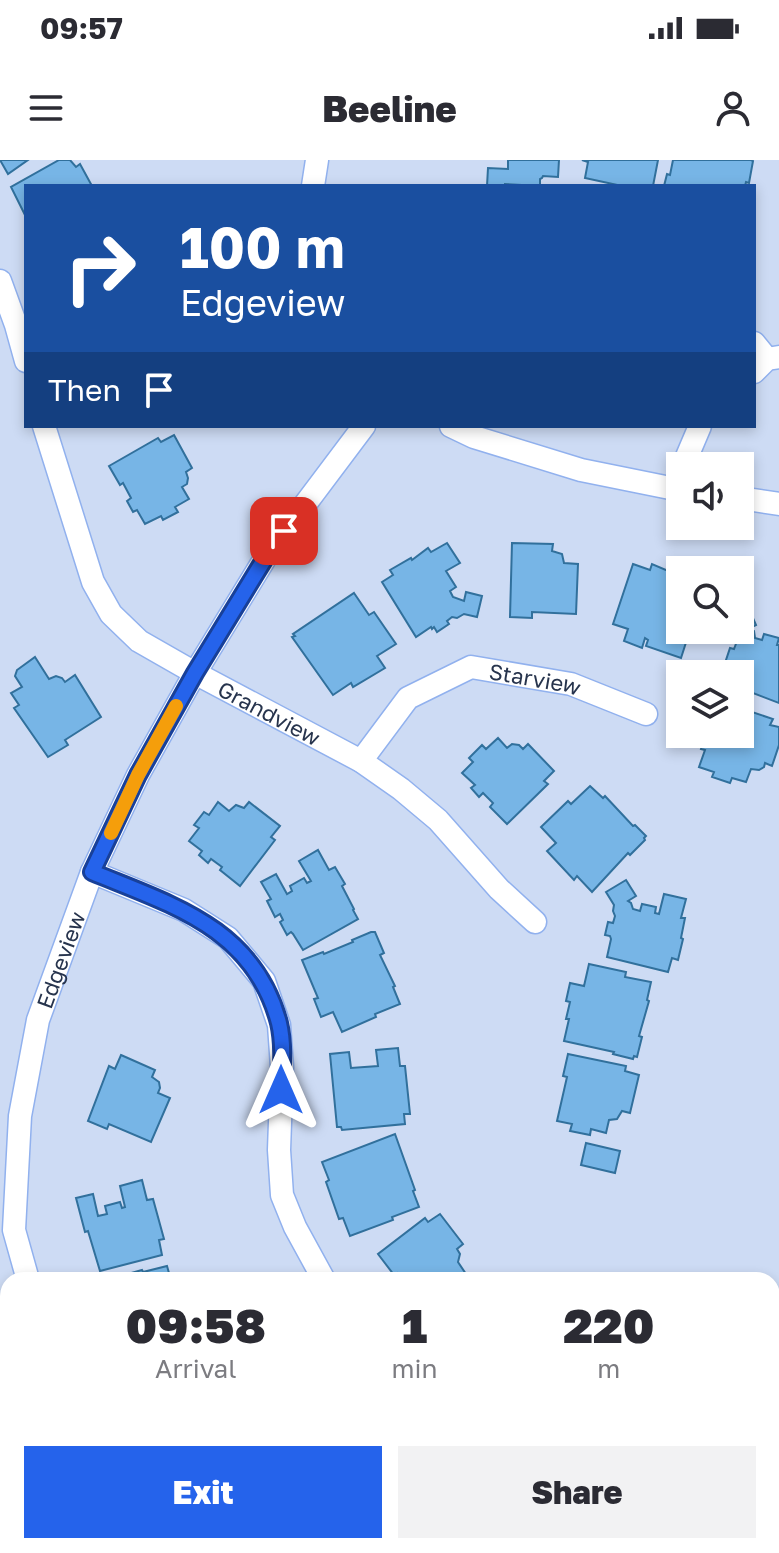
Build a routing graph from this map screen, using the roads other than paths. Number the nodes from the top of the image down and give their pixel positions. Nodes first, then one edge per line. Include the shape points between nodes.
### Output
1 (317, 160) edge
2 (313, 184) edge
3 (0, 281) edge
4 (24, 355) edge
5 (45, 428) edge
6 (362, 428) edge
7 (455, 428) edge
8 (699, 428) edge
9 (689, 452) edge
10 (666, 483) edge
11 (754, 500) edge
12 (779, 504) edge
13 (195, 673) junction
14 (646, 714) dead end
15 (361, 761) junction
16 (92, 872) junction
17 (535, 922) dead end
18 (26, 1272) edge
19 (320, 1272) edge

1 - 2 street
3 - 4 street
5 - 13 street, Grandview via 93,582 111,614 139,641
6 - 13 street, Edgeview via 267,555
7 - 10 street via 581,470
8 - 9 street
11 - 12 street
13 - 15 street, Grandview
13 - 16 street, Edgeview
14 - 15 street, Starview via 571,684 471,667 408,698
15 - 17 street, Grandview via 438,820
16 - 18 street, Edgeview via 38,1020 20,1116 14,1230
16 - 19 street via 184,910 228,938 264,981 279,1025 282,1195

